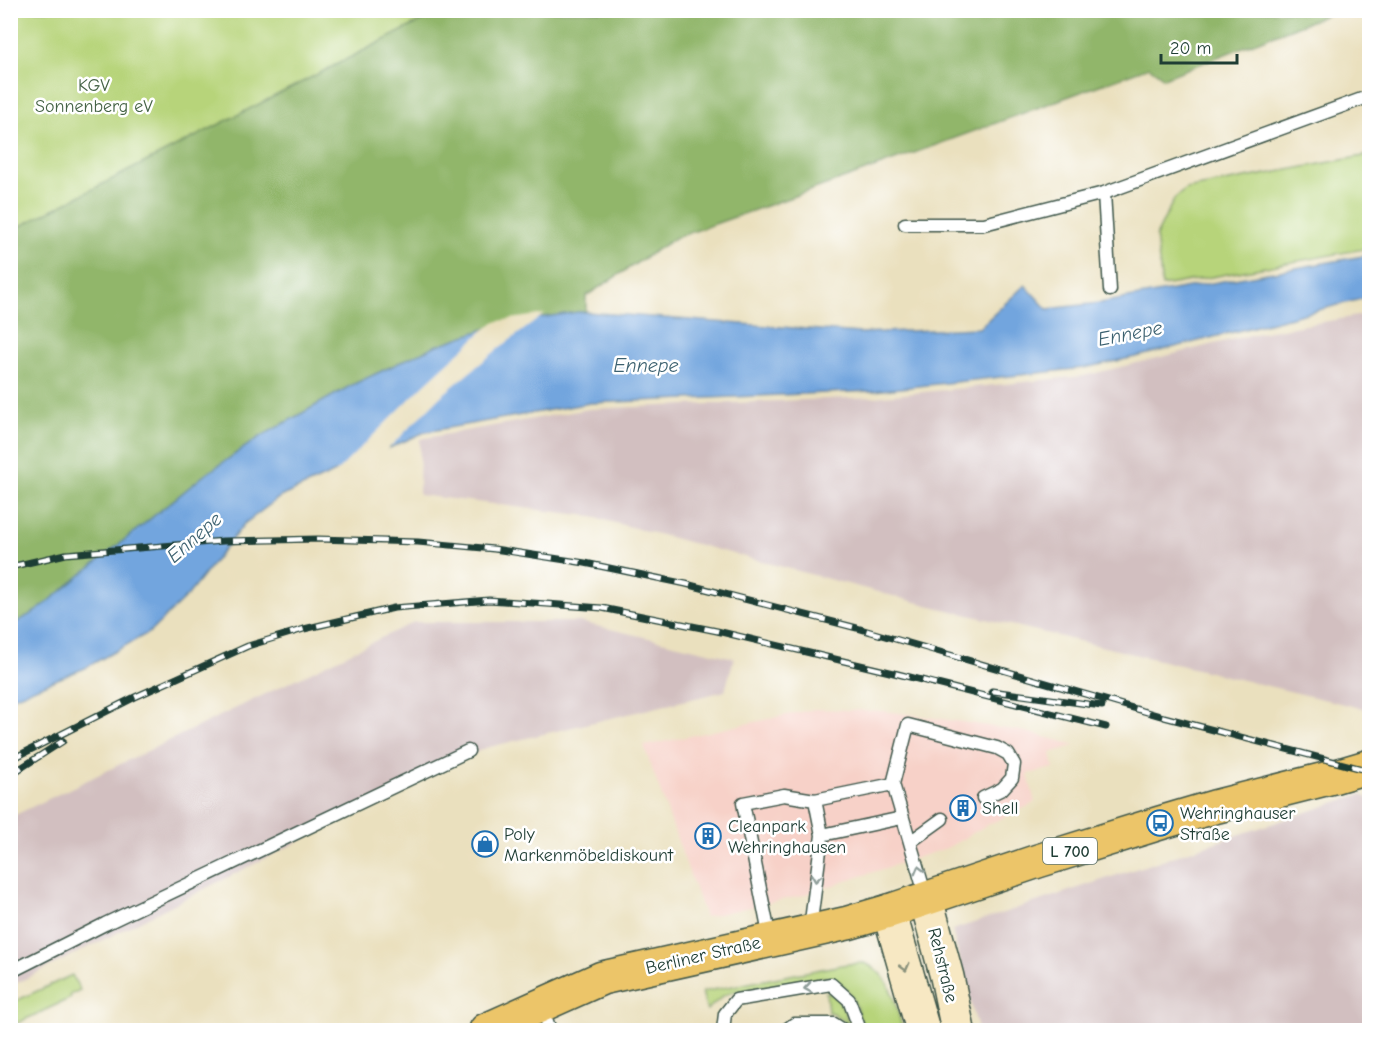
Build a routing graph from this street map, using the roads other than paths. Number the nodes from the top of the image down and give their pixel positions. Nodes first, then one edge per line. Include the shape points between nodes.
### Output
1 (1370, 96) edge
2 (1104, 193) junction
3 (905, 224) dead end
4 (1110, 290) dead end
5 (468, 751) dead end
6 (1370, 766) edge
7 (893, 784) junction
8 (983, 798) dead end
9 (815, 800) junction
10 (902, 818) junction
11 (942, 819) dead end
12 (822, 835) junction
13 (910, 842) junction
14 (926, 899) junction
15 (889, 911) junction
16 (809, 932) junction
17 (770, 940) junction
18 (10, 972) edge
19 (546, 1018) edge
20 (486, 1030) edge
21 (723, 1030) edge
22 (786, 1030) edge
23 (843, 1030) edge
24 (860, 1030) edge
25 (923, 1030) edge
26 (958, 1030) edge

1 - 2 lane
2 - 3 lane via 984,224
2 - 4 lane
5 - 18 lane
6 - 14 main road, L 700 via 1160,823
7 - 8 lane via 908,725 1008,754 1014,764 1012,778 1002,789
7 - 9 lane
7 - 10 lane
9 - 12 lane
9 - 17 lane via 784,795 743,803
10 - 12 lane
10 - 13 lane
11 - 13 lane
12 -> 16 lane
14 -> 13 lane
14 - 15 main road, Berliner Straße / L 700
14 - 26 street, Rehstraße
15 - 16 main road, Berliner Straße / L 700
15 -> 25 street, Rehstraße
16 - 17 main road, Berliner Straße / L 700
17 - 19 main road, Berliner Straße / L 700 via 602,978
19 - 20 main road, Berliner Straße / L 700
24 -> 21 lane via 849,1000 831,984 736,1000 725,1014
22 - 23 lane via 794,1024 834,1024

